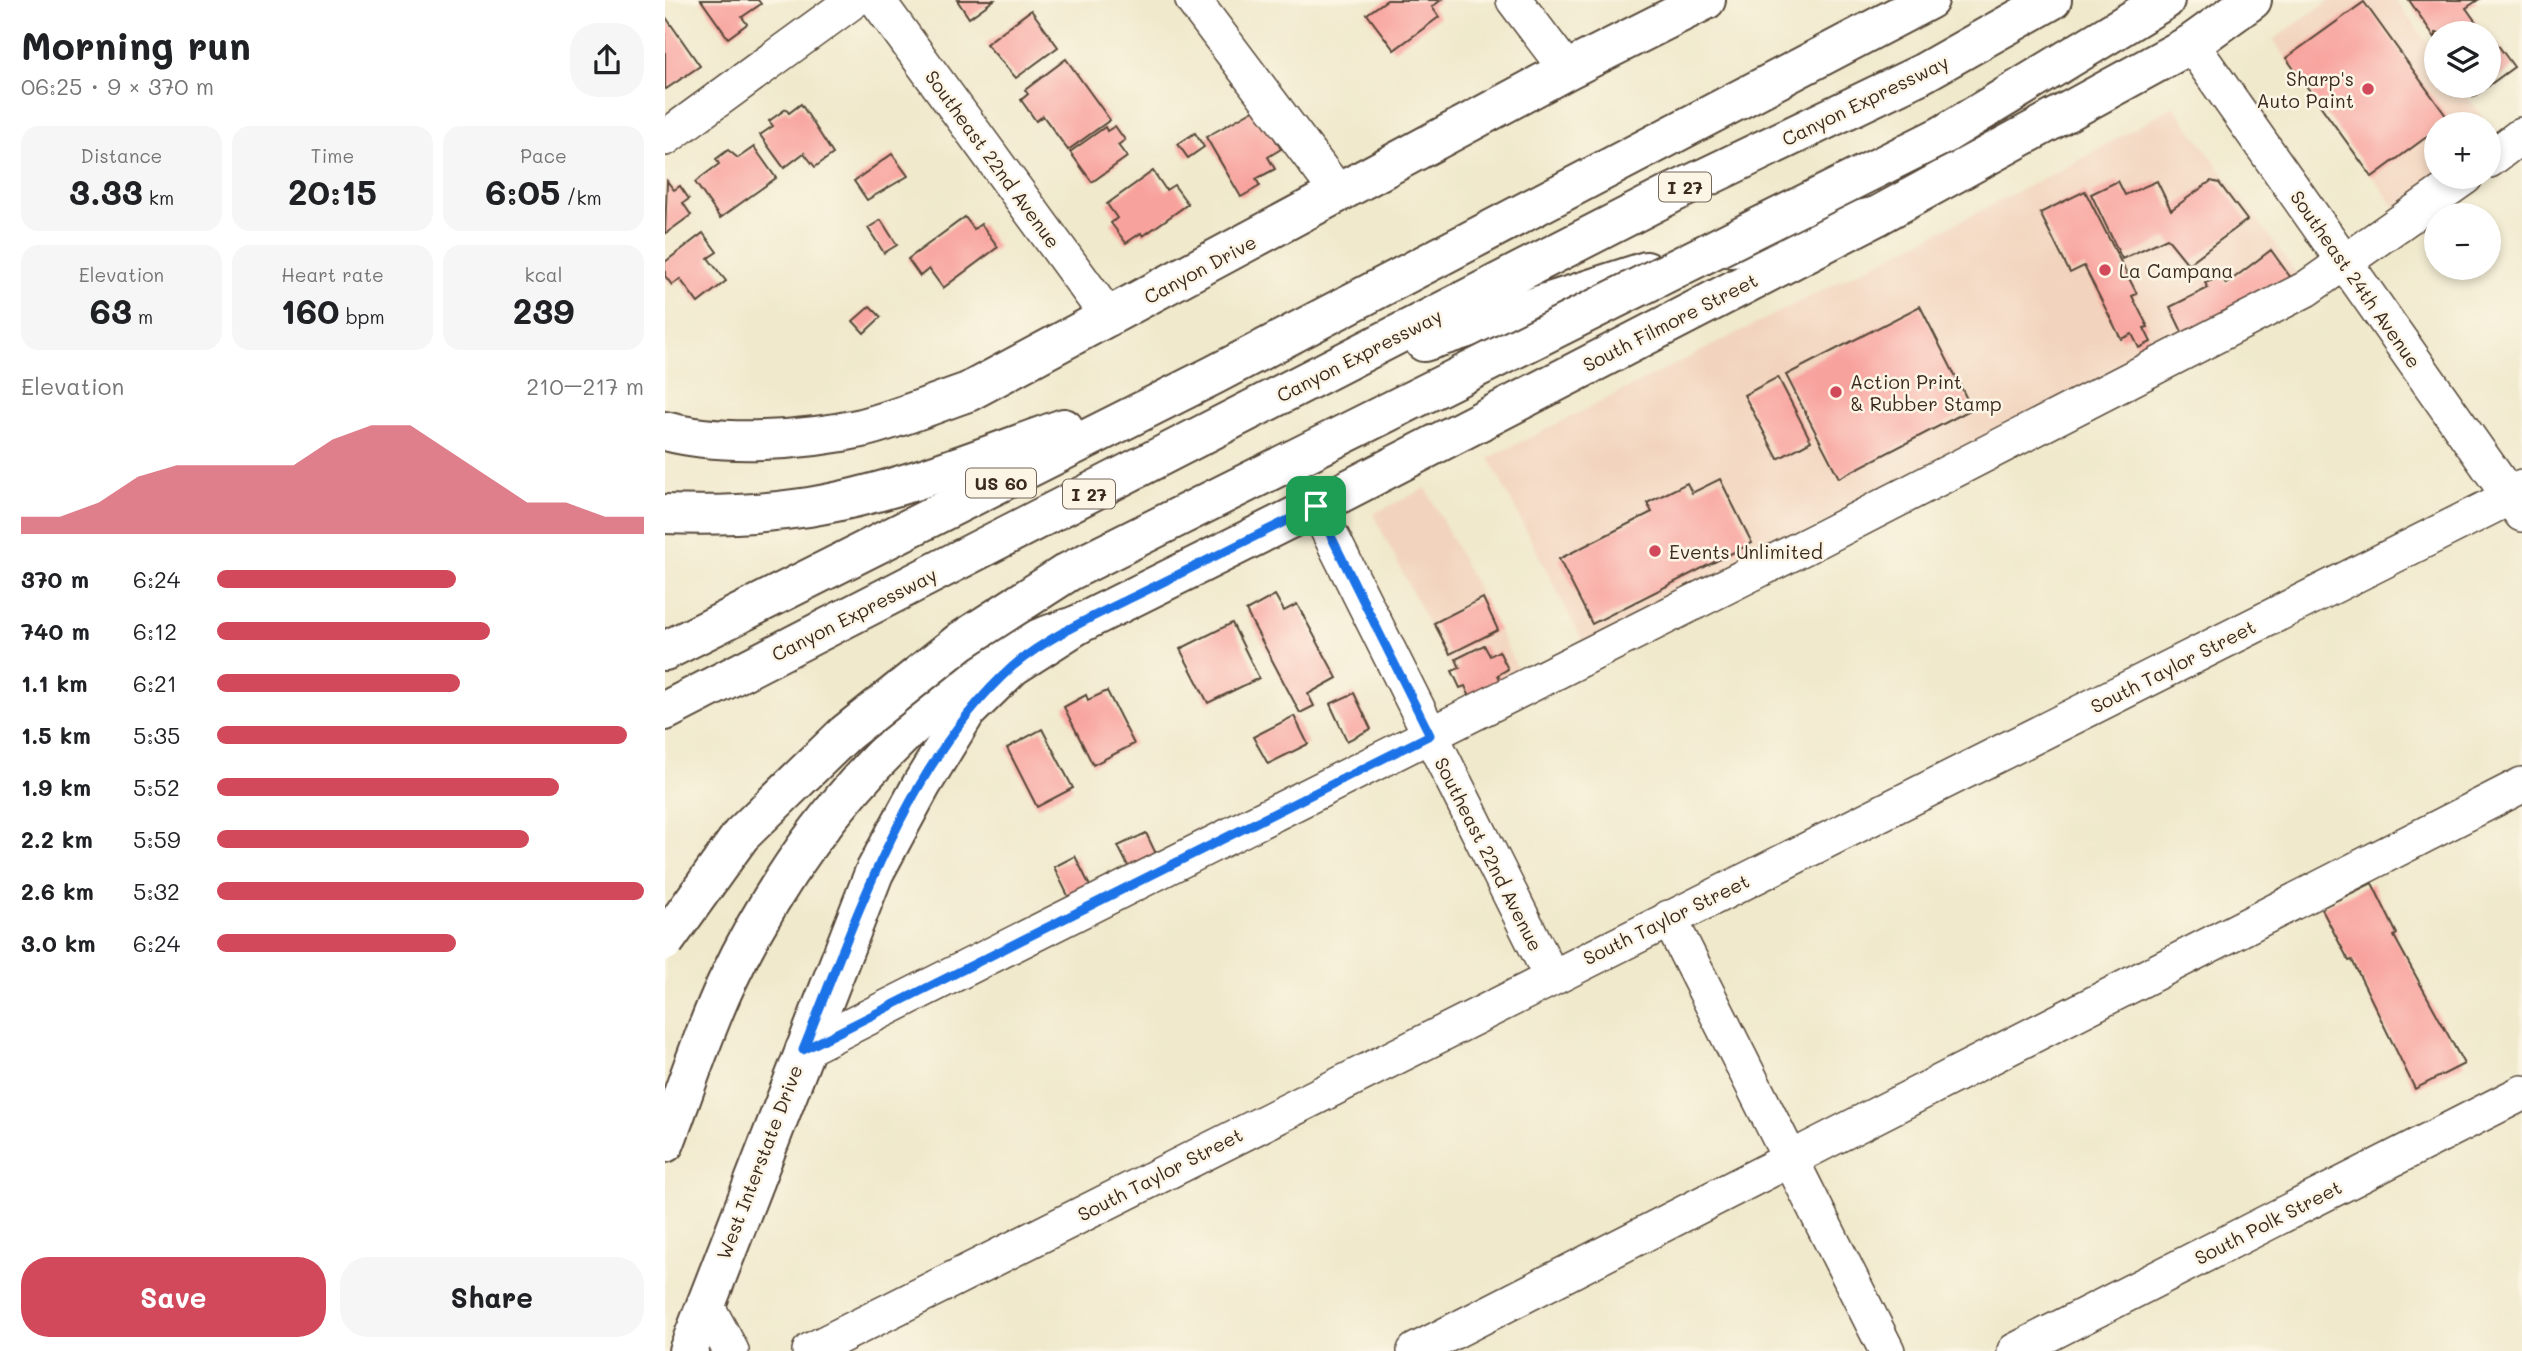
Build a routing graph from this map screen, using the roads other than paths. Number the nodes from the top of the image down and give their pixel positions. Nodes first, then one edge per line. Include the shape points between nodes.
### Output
1 (854, 0) edge
2 (877, 0) edge
3 (1193, 0) edge
4 (1514, 0) edge
5 (1706, 0) edge
6 (2052, 0) edge
7 (2165, 0) edge
8 (2252, 0) edge
9 (1928, 1) edge
10 (2191, 44) junction
11 (1567, 70) junction
12 (2522, 135) edge
13 (665, 138) edge
14 (2501, 150) edge
15 (2448, 189) edge
16 (1339, 194) junction
17 (1877, 216) junction
18 (2345, 264) junction
19 (1109, 318) junction
20 (1214, 375) junction
21 (1319, 376) junction
22 (665, 432) edge
23 (2518, 499) edge
24 (1316, 506) junction
25 (665, 514) edge
26 (1077, 625) junction
27 (665, 652) edge
28 (665, 711) edge
29 (1430, 735) junction
30 (2522, 785) edge
31 (1669, 918) junction
32 (665, 941) edge
33 (1551, 976) junction
34 (803, 1050) junction
35 (2522, 1093) edge
36 (665, 1143) edge
37 (1791, 1160) junction
38 (705, 1303) junction
39 (824, 1348) edge
40 (688, 1351) edge
41 (731, 1351) edge
42 (1415, 1351) edge
43 (1887, 1351) edge
44 (2015, 1351) edge

1 - 13 street
2 - 19 street, Southeast 22nd Avenue
3 - 16 street
4 - 11 street
5 - 11 main road, Canyon Drive
6 - 21 main road, Canyon Expressway / I 27 via 1921,74 1673,193
7 - 32 main road, bridge via 1943,135 1057,579 961,641 845,734 741,835
8 - 10 main road, South Filmore Street
9 - 20 main road, I 27
10 - 17 main road, South Filmore Street
10 - 18 street, Southeast 24th Avenue
11 - 16 main road, Canyon Drive
12 - 14 street
15 - 18 street
16 - 19 main road, Canyon Drive
17 - 21 main road via 1679,260
17 - 24 main road, South Filmore Street
18 - 23 street, Southeast 24th Avenue
18 - 29 street via 2270,307
19 - 22 main road, Canyon Drive via 968,392 862,428 748,439
20 - 25 main road via 871,492 809,507
20 - 27 main road, US 60
21 - 28 main road, Canyon Expressway / I 27
23 - 31 street, South Taylor Street
24 - 26 main road, South Filmore Street
24 - 29 street, Southeast 22nd Avenue
26 - 34 main road, West Interstate Drive via 1013,666 966,712 874,873
26 - 36 main road via 1017,647 965,680 844,794 760,917 725,986
29 - 33 street, Southeast 22nd Avenue
29 - 34 street
30 - 37 street
31 - 33 street, South Taylor Street
31 - 37 street
33 - 39 street, South Taylor Street
34 - 38 main road, West Interstate Drive
35 - 44 street, South Polk Street
37 - 42 street
37 - 43 street
38 - 40 main road, West Interstate Drive
38 - 41 street

